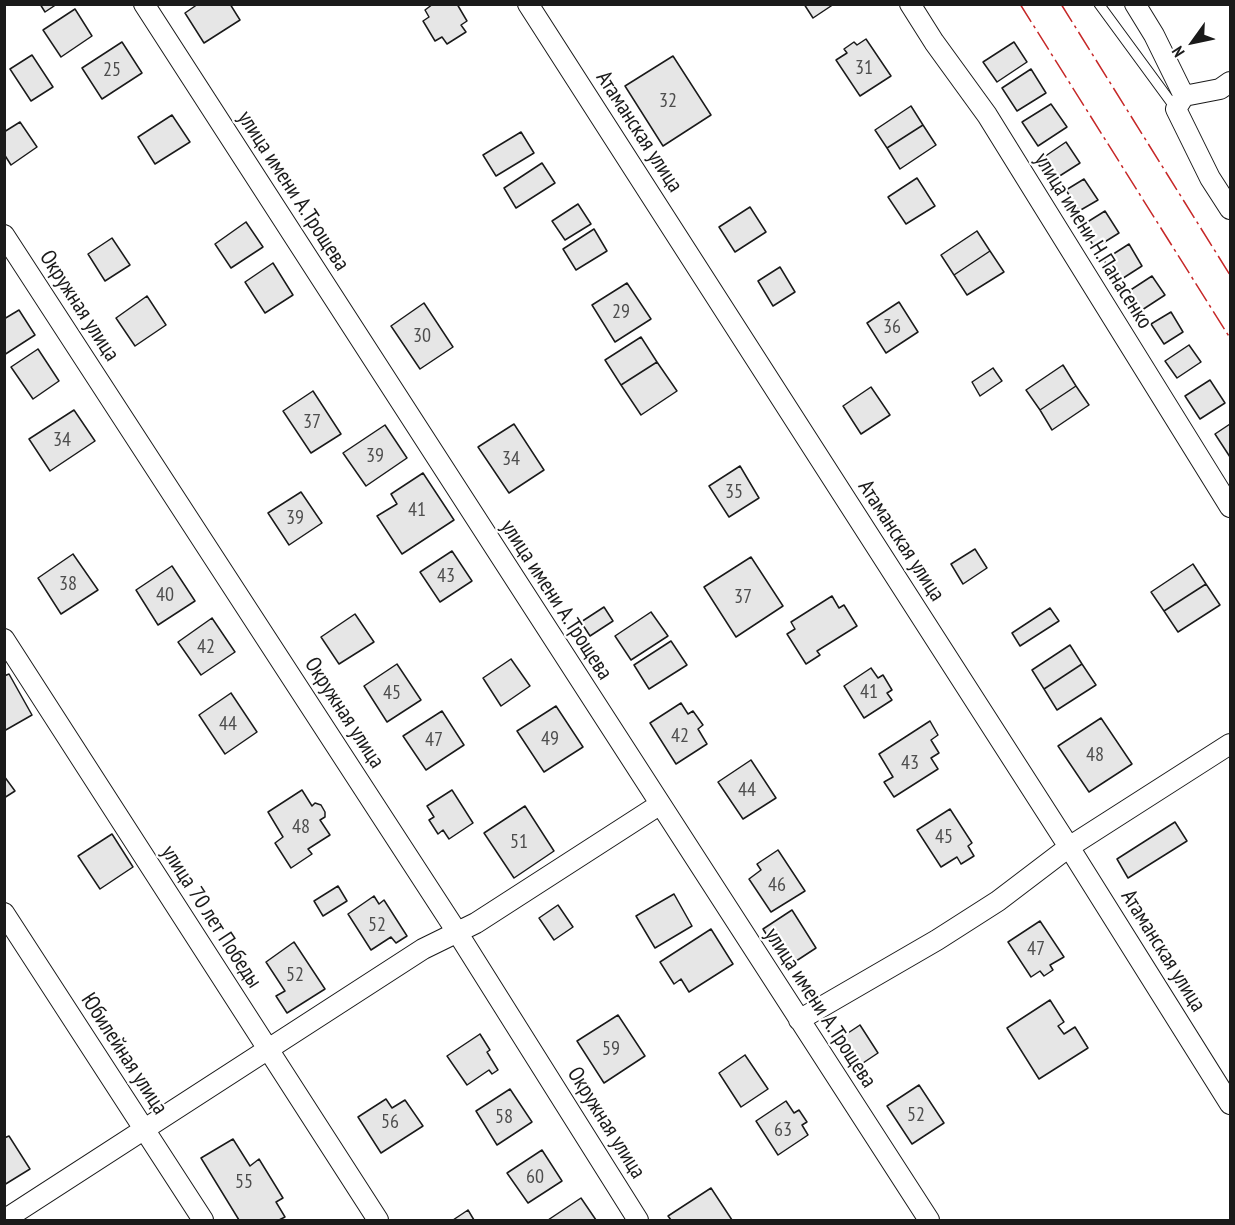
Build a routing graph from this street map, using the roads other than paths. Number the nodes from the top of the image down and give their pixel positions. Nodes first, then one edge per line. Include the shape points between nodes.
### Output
1 (144, 4) edge
2 (528, 4) edge
3 (910, 4) edge
4 (1099, 4) edge
5 (1135, 4) edge
6 (1230, 82) edge
7 (1180, 102) junction
8 (1230, 209) edge
9 (4, 235) edge
10 (1230, 507) edge
11 (4, 639) edge
12 (1230, 744) edge
13 (659, 804) junction
14 (1069, 847) junction
15 (4, 913) edge
16 (457, 932) junction
17 (799, 1020) junction
18 (268, 1049) junction
19 (1230, 1104) edge
20 (144, 1130) junction
21 (4, 1220) edge
22 (203, 1221) edge
23 (378, 1221) edge
24 (638, 1221) edge
25 (929, 1221) edge

1 - 13 street, улица имени А.Трощева
2 - 14 street, Атаманская улица
3 - 10 street, улица имени Н.Панасенко via 987,115
4 - 7 lane
5 - 7 street via 1154,35
6 - 7 street
7 - 8 street via 1210,178
9 - 16 street, Окружная улица
11 - 18 street, улица 70 лет Победы
12 - 14 street
13 - 16 street
13 - 17 street, улица имени А.Трощева
14 - 17 street via 998,901
14 - 19 street, Атаманская улица
15 - 20 street, Юбилейная улица
16 - 18 street via 423,949
16 - 24 street, Окружная улица
17 - 25 street, улица имени А.Трощева
18 - 20 street
18 - 23 street, улица 70 лет Победы
20 - 21 street
20 - 22 street, Юбилейная улица

